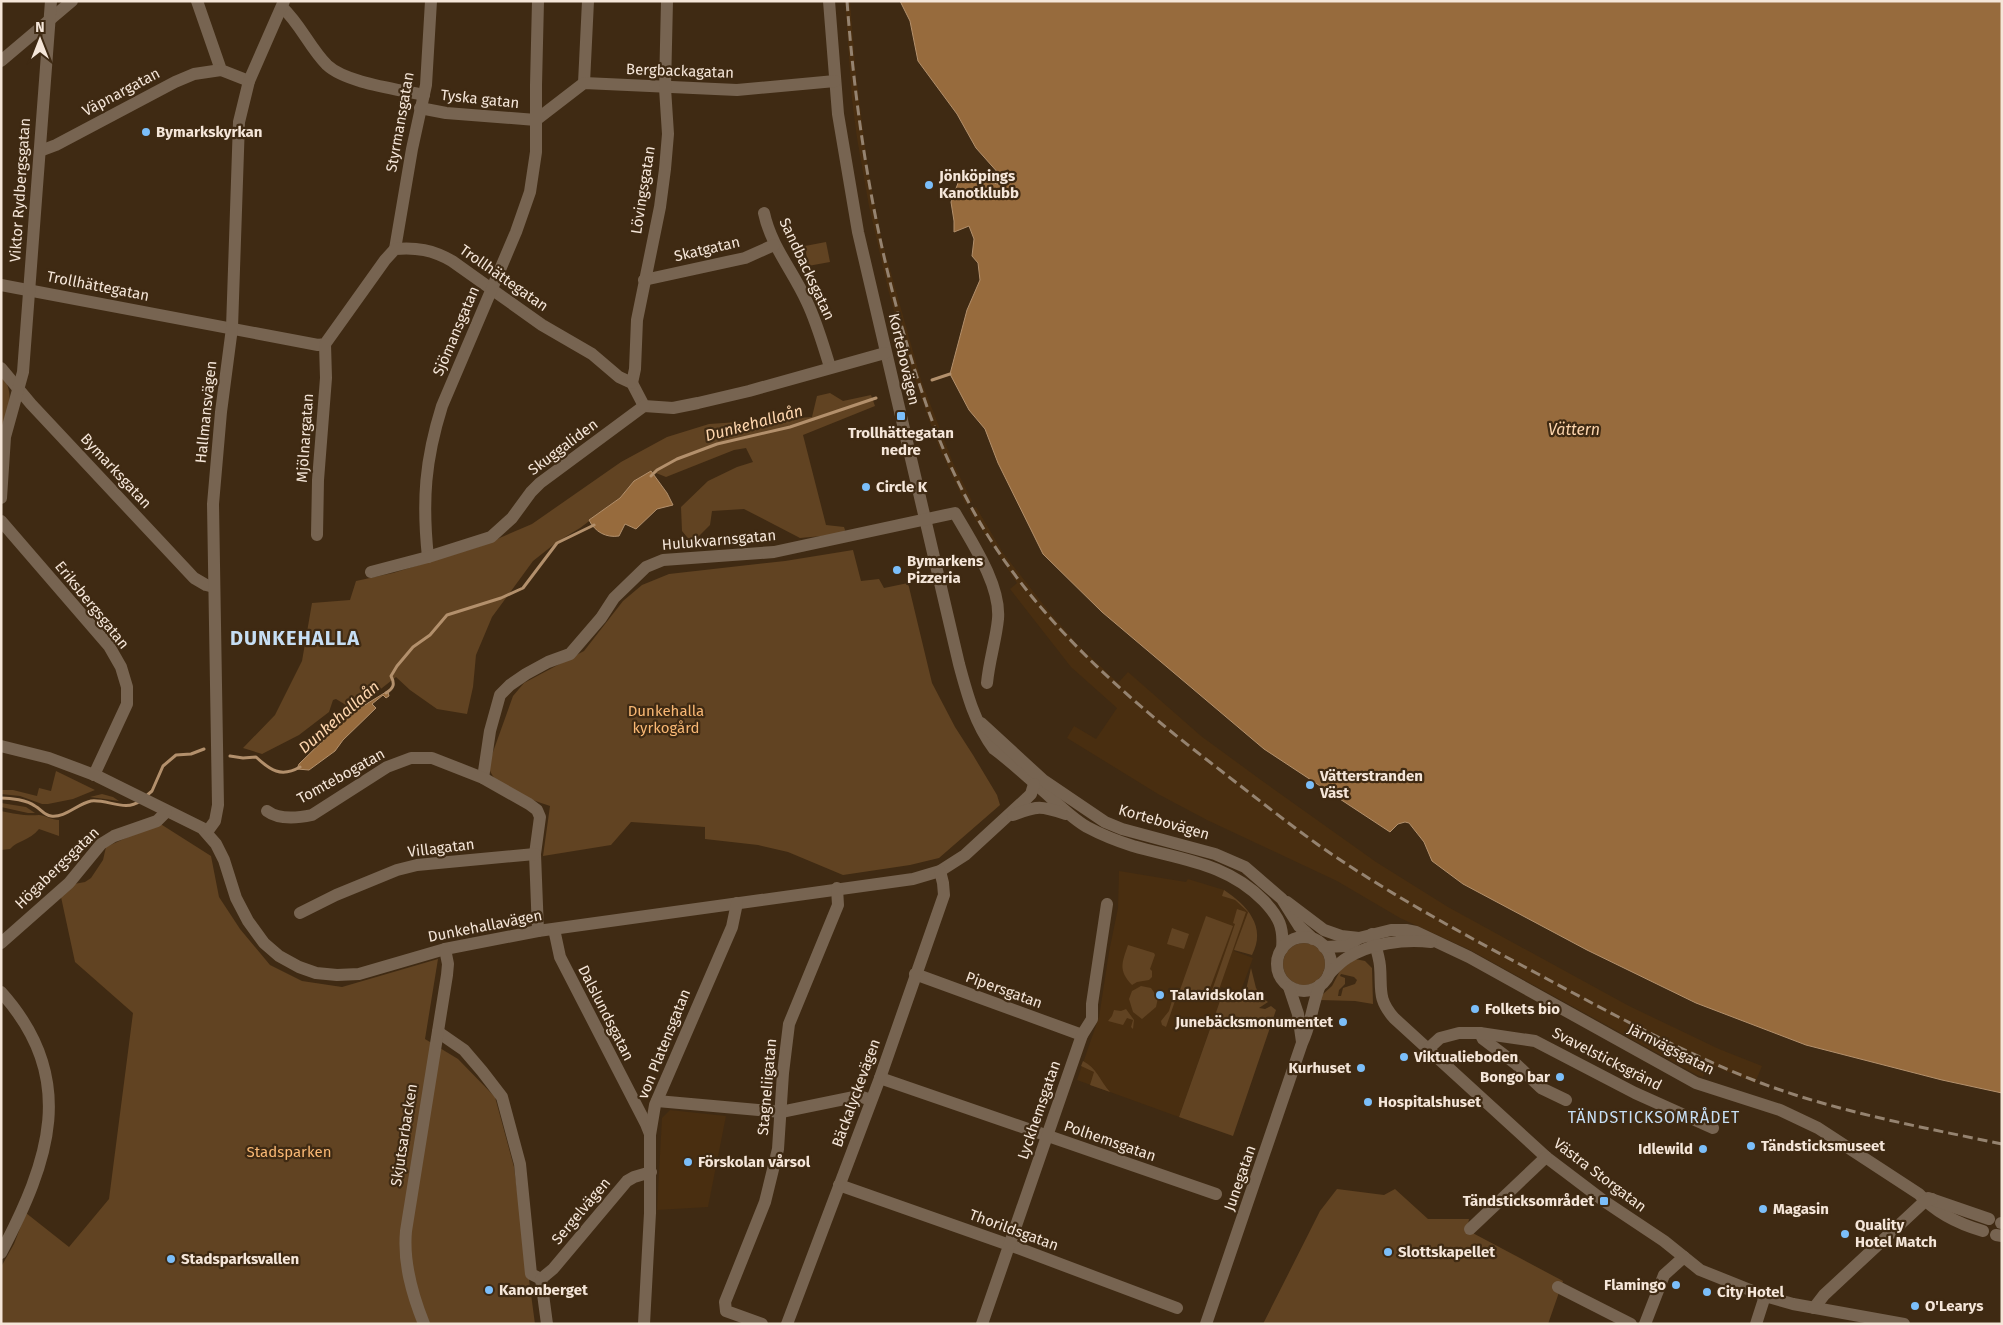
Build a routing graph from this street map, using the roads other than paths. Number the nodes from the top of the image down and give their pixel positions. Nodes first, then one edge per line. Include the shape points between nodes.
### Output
1 (50, 1) edge
2 (72, 1) edge
3 (197, 1) edge
4 (432, 1) edge
5 (538, 1) edge
6 (588, 1) edge
7 (667, 1) edge
8 (829, 1) edge
9 (283, 4) edge
10 (49, 22) junction
11 (1, 61) edge
12 (221, 70) junction
13 (249, 81) junction
14 (835, 81) junction
15 (584, 83) junction
16 (665, 88) junction
17 (424, 95) junction
18 (420, 108) junction
19 (536, 120) junction
20 (40, 151) junction
21 (764, 212) dead end
22 (774, 245) junction
23 (395, 249) junction
24 (644, 280) junction
25 (1, 285) edge
26 (492, 289) junction
27 (29, 290) junction
28 (232, 328) junction
29 (325, 344) junction
30 (885, 353) junction
31 (830, 367) junction
32 (1, 368) edge
33 (632, 383) junction
34 (18, 389) junction
35 (644, 406) junction
36 (1, 498) edge
37 (926, 520) junction
38 (1, 521) edge
39 (317, 536) dead end
40 (428, 557) junction
41 (371, 572) dead end
42 (214, 587) junction
43 (987, 683) dead end
44 (977, 719) junction
45 (1, 746) edge
46 (94, 775) junction
47 (483, 778) junction
48 (1035, 785) junction
49 (268, 811) dead end
50 (166, 812) junction
51 (1068, 814) junction
52 (1004, 818) junction
53 (207, 832) junction
54 (535, 854) junction
55 (940, 871) junction
56 (838, 888) junction
57 (1282, 899) junction
58 (737, 903) junction
59 (1106, 904) dead end
60 (300, 913) dead end
61 (554, 929) junction
62 (538, 930) junction
63 (1372, 934) junction
64 (1359, 938) junction
65 (1, 942) edge
66 (1436, 942) junction
67 (1319, 943) junction
68 (1375, 947) junction
69 (445, 949) junction
70 (1282, 949) junction
71 (915, 974) junction
72 (1329, 974) junction
73 (1320, 985) junction
74 (1289, 986) junction
75 (1, 992) edge
76 (438, 1032) junction
77 (1480, 1033) junction
78 (1082, 1036) junction
79 (1302, 1043) junction
80 (1428, 1049) junction
81 (880, 1078) junction
82 (871, 1100) junction
83 (1566, 1100) dead end
84 (657, 1101) junction
85 (781, 1112) junction
86 (1713, 1128) dead end
87 (650, 1135) junction
88 (1047, 1136) junction
89 (1546, 1157) junction
90 (651, 1172) junction
91 (839, 1185) junction
92 (1216, 1194) dead end
93 (1925, 1198) junction
94 (1998, 1227) edge
95 (1470, 1229) dead end
96 (1983, 1231) dead end
97 (1009, 1245) junction
98 (3, 1246) edge
99 (1684, 1257) junction
100 (541, 1280) junction
101 (1558, 1287) dead end
102 (1766, 1296) junction
103 (1177, 1308) dead end
104 (1814, 1308) junction
105 (424, 1324) edge
106 (547, 1324) edge
107 (644, 1324) edge
108 (762, 1324) edge
109 (787, 1324) edge
110 (982, 1324) edge
111 (1206, 1324) edge
112 (1631, 1324) edge
113 (1645, 1324) edge
114 (1756, 1324) edge
115 (1904, 1324) edge

1 - 10 street, Viktor Rydbergsgatan
2 - 10 street
3 - 12 street
4 - 17 street, Styrmansgatan
5 - 19 street, Sjömansgatan
6 - 15 street
7 - 16 street, Lövingsgatan
8 - 14 street, Kortebovägen
9 - 13 street, Hallmansvägen
9 - 17 street, Tyska gatan via 329,67 355,80
10 - 11 street
10 - 20 street, Viktor Rydbergsgatan
12 - 13 street
12 - 20 street, Väpnargatan via 194,74 175,82
13 - 28 street, Hallmansvägen via 238,135
14 - 16 street, Bergbackagatan via 737,90
14 - 30 street, Kortebovägen via 858,232
15 - 16 street, Bergbackagatan
15 - 19 street
16 - 24 street, Lövingsgatan via 668,134 665,169
17 - 18 street, Styrmansgatan
18 - 19 street, Tyska gatan
18 - 23 street, Styrmansgatan
19 - 26 street, Sjömansgatan via 536,152 525,212
20 - 27 street, Viktor Rydbergsgatan
21 - 22 street, Sandbacksgatan
22 - 24 street, Skatgatan via 745,258
22 - 31 street, Sandbacksgatan via 807,301
23 - 26 street, Trollhättegatan via 416,248 440,254
23 - 29 street
24 - 33 street, Lövingsgatan
25 - 27 street, Trollhättegatan
26 - 33 street, Trollhättegatan
26 - 40 street, Sjömansgatan via 442,406 433,435 425,479
27 - 28 street, Trollhättegatan
27 - 34 street, Viktor Rydbergsgatan via 23,372
28 - 29 street, Trollhättegatan
28 - 42 street, Hallmansvägen via 213,504
29 - 39 street, Mjölnargatan
30 - 31 street
30 - 37 street, Kortebovägen
31 - 35 street via 698,403 673,408
32 - 34 street, Bymarksgatan
33 - 35 street, Trollhättegatan
34 - 36 street, Viktor Rydbergsgatan via 5,437
34 - 42 street, Bymarksgatan via 194,578
35 - 40 street, Skuggaliden via 540,483 512,518 491,537
37 - 43 street, Hulukvarnsgatan via 955,513 987,572 996,598 998,617
37 - 44 street, Kortebovägen via 959,664
37 - 47 street, Hulukvarnsgatan via 774,552 663,560 646,568 614,598 570,654 526,674 500,695 490,731
38 - 46 street, Eriksbergsgatan via 109,646 121,667 127,687 127,704
40 - 41 street, Skuggaliden
42 - 53 street, Hallmansvägen via 218,805 215,821
44 - 48 street, Kortebovägen
44 - 48 street, Kortebovägen via 984,737 994,750
45 - 46 street via 49,758
46 - 50 street
47 - 49 street, Tomtebogatan via 432,758 411,758 387,766 312,815 283,817 273,816
47 - 54 street, Tomtebogatan via 537,810 540,826
48 - 51 street, Kortebovägen
48 - 52 street, Dunkehallavägen via 1031,794
48 - 57 street, Kortebovägen via 1122,829 1232,860 1255,874
50 - 53 street
50 - 65 street, Högabergsgatan via 156,821 101,844 69,883
51 - 52 street via 1034,807
51 - 70 street, Kortebovägen via 1107,837 1204,864 1244,883 1279,919 1283,932
52 - 55 street, Dunkehallavägen via 966,854
53 - 69 street, Dunkehallavägen via 224,860 236,898 248,921 278,956 299,967 316,973 359,974
54 - 60 street, Villagatan via 417,865 397,870
54 - 62 street, Tomtebogatan
55 - 56 street, Dunkehallavägen via 913,879
55 - 71 street, Bäckalyckevägen via 944,895
56 - 58 street, Dunkehallavägen
56 - 85 street, Stagneliigatan via 838,905 789,1024
57 - 64 street via 1324,930
57 - 67 street, Kortebovägen via 1299,926
58 - 61 street, Dunkehallavägen
58 - 84 street, von Platensgatan via 732,927
59 - 78 street, Lyckhemsgatan via 1092,1019
61 - 62 street, Dunkehallavägen
61 - 87 street, Dalslundsgatan via 560,957
62 - 69 street, Dunkehallavägen
63 - 64 street, Järnvägsgatan
63 - 66 street, Järnvägsgatan via 1406,930
63 - 68 street, Västra Storgatan
64 - 67 street, Järnvägsgatan via 1348,946
66 - 68 street, Järnvägsgatan via 1404,940
66 - 93 street, Järnvägsgatan via 1470,957 1696,1082 1810,1123
67 - 70 street via 1296,939
67 - 72 street via 1330,961
68 - 72 street, Järnvägsgatan via 1354,954
68 - 80 street, Västra Storgatan via 1380,967 1380,996 1385,1008
69 - 76 street, Skjutsarbacken via 448,964
70 - 74 street via 1278,969
71 - 78 street, Pipersgatan
71 - 81 street, Bäckalyckevägen
72 - 73 street
73 - 74 street via 1307,991
73 - 79 street, Junegatan
74 - 79 street, Junegatan via 1298,1014
75 - 98 street via 17,1010 37,1046 48,1086 49,1107 47,1135 34,1185
76 - 100 street via 464,1050 502,1097 520,1164 531,1274
76 - 105 street, Skjutsarbacken via 404,1251
77 - 80 street, Svavelsticksgränd via 1459,1033 1440,1038
77 - 83 street via 1541,1088
77 - 86 street, Svavelsticksgränd via 1527,1039 1546,1045 1635,1093
78 - 88 street, Lyckhemsgatan
79 - 111 street, Junegatan
80 - 89 street, Västra Storgatan
81 - 82 street, Bäckalyckevägen
81 - 88 street, Polhemsgatan
82 - 85 street via 859,1096
82 - 91 street, Bäckalyckevägen
84 - 85 street
84 - 87 street, von Platensgatan
85 - 108 street, Stagneliigatan via 778,1149 764,1202 726,1302 726,1311
87 - 90 street, von Platensgatan
88 - 92 street, Polhemsgatan
88 - 97 street, Lyckhemsgatan
89 - 95 street
89 - 99 street, Västra Storgatan
90 - 100 street, Sergelvägen via 627,1181
90 - 107 street, von Platensgatan
91 - 97 street, Thorildsgatan
91 - 109 street, Bäckalyckevägen
93 - 94 street, Järnvägsgatan
93 - 96 street, Järnvägsgatan via 1948,1217
93 - 104 street
97 - 103 street, Thorildsgatan
97 - 110 street, Lyckhemsgatan
99 - 102 street, Västra Storgatan via 1700,1270
99 - 113 street via 1664,1275
100 - 106 street
101 - 112 street
102 - 104 street, Västra Storgatan
102 - 114 street
104 - 115 street, Västra Storgatan

